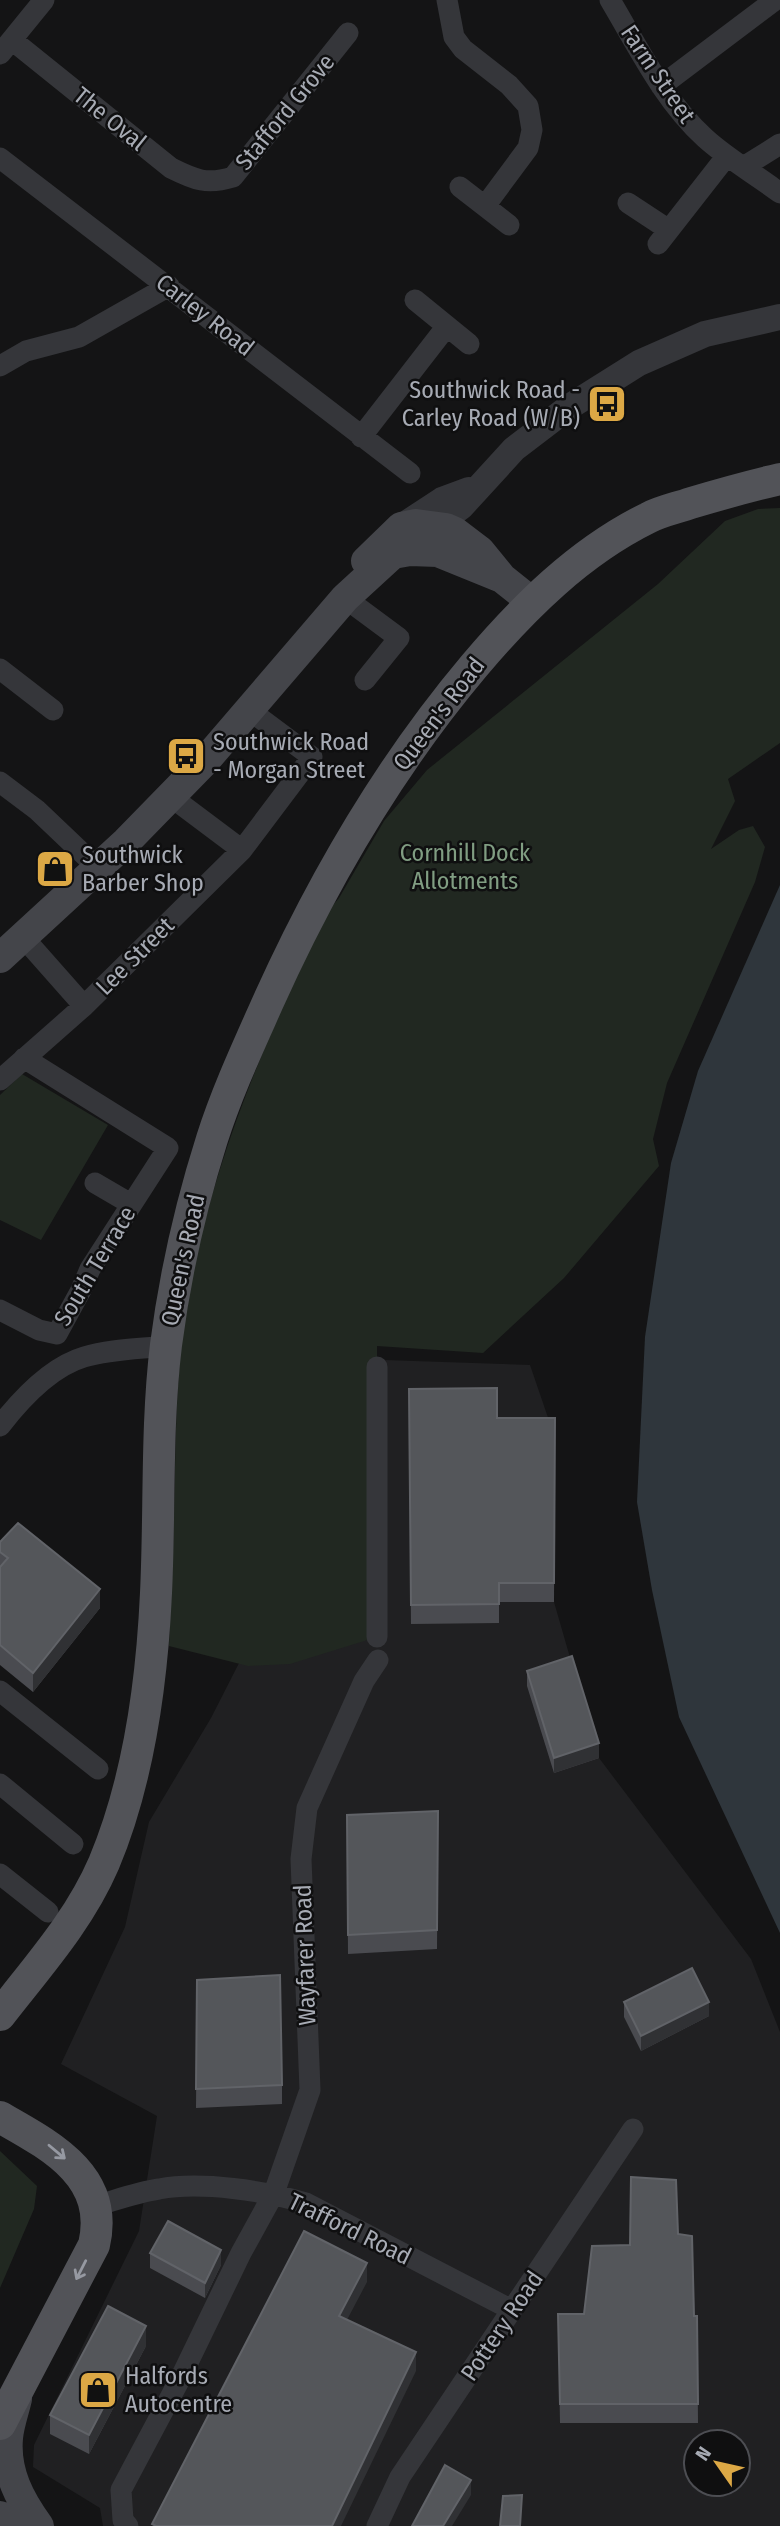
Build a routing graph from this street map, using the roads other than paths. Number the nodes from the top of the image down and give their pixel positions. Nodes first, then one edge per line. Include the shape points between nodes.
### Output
1 (447, 0) edge
2 (610, 0) edge
3 (775, 0) edge
4 (40, 1) edge
5 (348, 33) dead end
6 (6, 47) edge
7 (661, 86) junction
8 (780, 144) edge
9 (0, 158) edge
10 (735, 161) junction
11 (216, 182) joint
12 (460, 187) dead end
13 (780, 193) edge
14 (628, 203) dead end
15 (485, 206) junction
16 (509, 225) dead end
17 (169, 286) junction
18 (415, 300) dead end
19 (780, 317) edge
20 (447, 326) junction
21 (469, 344) dead end
22 (0, 366) edge
23 (361, 437) junction
24 (410, 473) dead end
25 (780, 479) edge
26 (481, 485) junction
27 (437, 527) junction
28 (397, 541) junction
29 (502, 578) junction
30 (345, 598) junction
31 (532, 602) junction
32 (0, 669) edge
33 (365, 680) dead end
34 (53, 710) dead end
35 (249, 710) junction
36 (0, 782) edge
37 (170, 796) junction
38 (242, 850) junction
39 (98, 868) junction
40 (23, 937) junction
41 (0, 958) edge
42 (84, 1006) junction
43 (24, 1058) junction
44 (0, 1080) edge
45 (95, 1183) dead end
46 (131, 1204) junction
47 (0, 1310) edge
48 (166, 1346) junction
49 (377, 1367) dead end
50 (0, 1426) edge
51 (377, 1637) dead end
52 (378, 1660) dead end
53 (0, 1691) edge
54 (98, 1769) dead end
55 (0, 1784) edge
56 (73, 1843) dead end
57 (0, 1874) edge
58 (47, 1912) dead end
59 (12, 1991) edge
60 (0, 2015) edge
61 (0, 2117) edge
62 (633, 2129) dead end
63 (274, 2193) junction
64 (95, 2206) junction
65 (512, 2310) junction
66 (20, 2389) junction
67 (0, 2424) edge
68 (0, 2516) edge
69 (20, 2526) edge
70 (39, 2526) edge
71 (128, 2526) edge
72 (377, 2526) edge

1 - 15 street via 454,37 463,49 528,106 532,130 528,148
2 - 7 street, Farm Street
3 - 7 street
4 - 6 street
5 - 11 street, Stafford Grove via 233,177
6 - 11 street, The Oval via 171,169 195,180
7 - 10 street, Farm Street via 694,127
8 - 10 street
9 - 17 street, Carley Road
10 - 13 street, Farm Street
10 - 14 street via 664,237
12 - 15 street
15 - 16 street
17 - 22 street via 79,337 26,351
17 - 23 street, Carley Road
18 - 20 street
19 - 26 street via 705,334 639,363 514,449
20 - 21 street
20 - 23 street
23 - 24 street, Carley Road
25 - 31 main road, Queen's Road via 652,515 611,539
26 - 27 street
26 - 28 street via 442,500
27 - 28 main road via 416,524
27 - 29 main road via 454,532 480,551
28 - 29 main road via 410,551 438,552
28 - 30 main road
29 - 31 main road
30 - 33 street via 399,638
30 - 35 main road
31 - 48 main road, Queen's Road via 451,693 408,750 299,934 213,1136 189,1218
32 - 34 street
35 - 37 main road
35 - 38 street, Lee Street via 312,757
36 - 39 street
37 - 38 street
37 - 39 main road
38 - 42 street, Lee Street
39 - 40 main road
40 - 41 main road
40 - 42 street
42 - 43 street, Lee Street
43 - 44 street, Lee Street
43 - 46 street, South Terrace via 168,1148
45 - 46 street
46 - 47 street, South Terrace via 57,1334 38,1330
48 - 50 street via 81,1358 50,1375
48 - 59 main road, Queen's Road via 149,1679 124,1803 103,1864 77,1915
49 - 51 street
52 - 63 street, Wayfarer Road via 364,1681 307,1808 301,1859 310,2091
53 - 54 street
55 - 56 street
57 - 58 street
59 - 60 main road, Queen's Road
61 -> 64 main road via 50,2146 75,2168
62 - 65 street, Pottery Road
63 - 64 street, Trafford Road via 160,2188
63 - 65 street, Trafford Road via 306,2203
63 - 71 street, Wayfarer Road via 121,2490 123,2520
64 -> 66 main road via 99,2226 94,2245
65 - 72 street, Pottery Road via 400,2477
66 - 67 main road
66 - 70 main road via 8,2439 12,2481
68 - 69 main road

